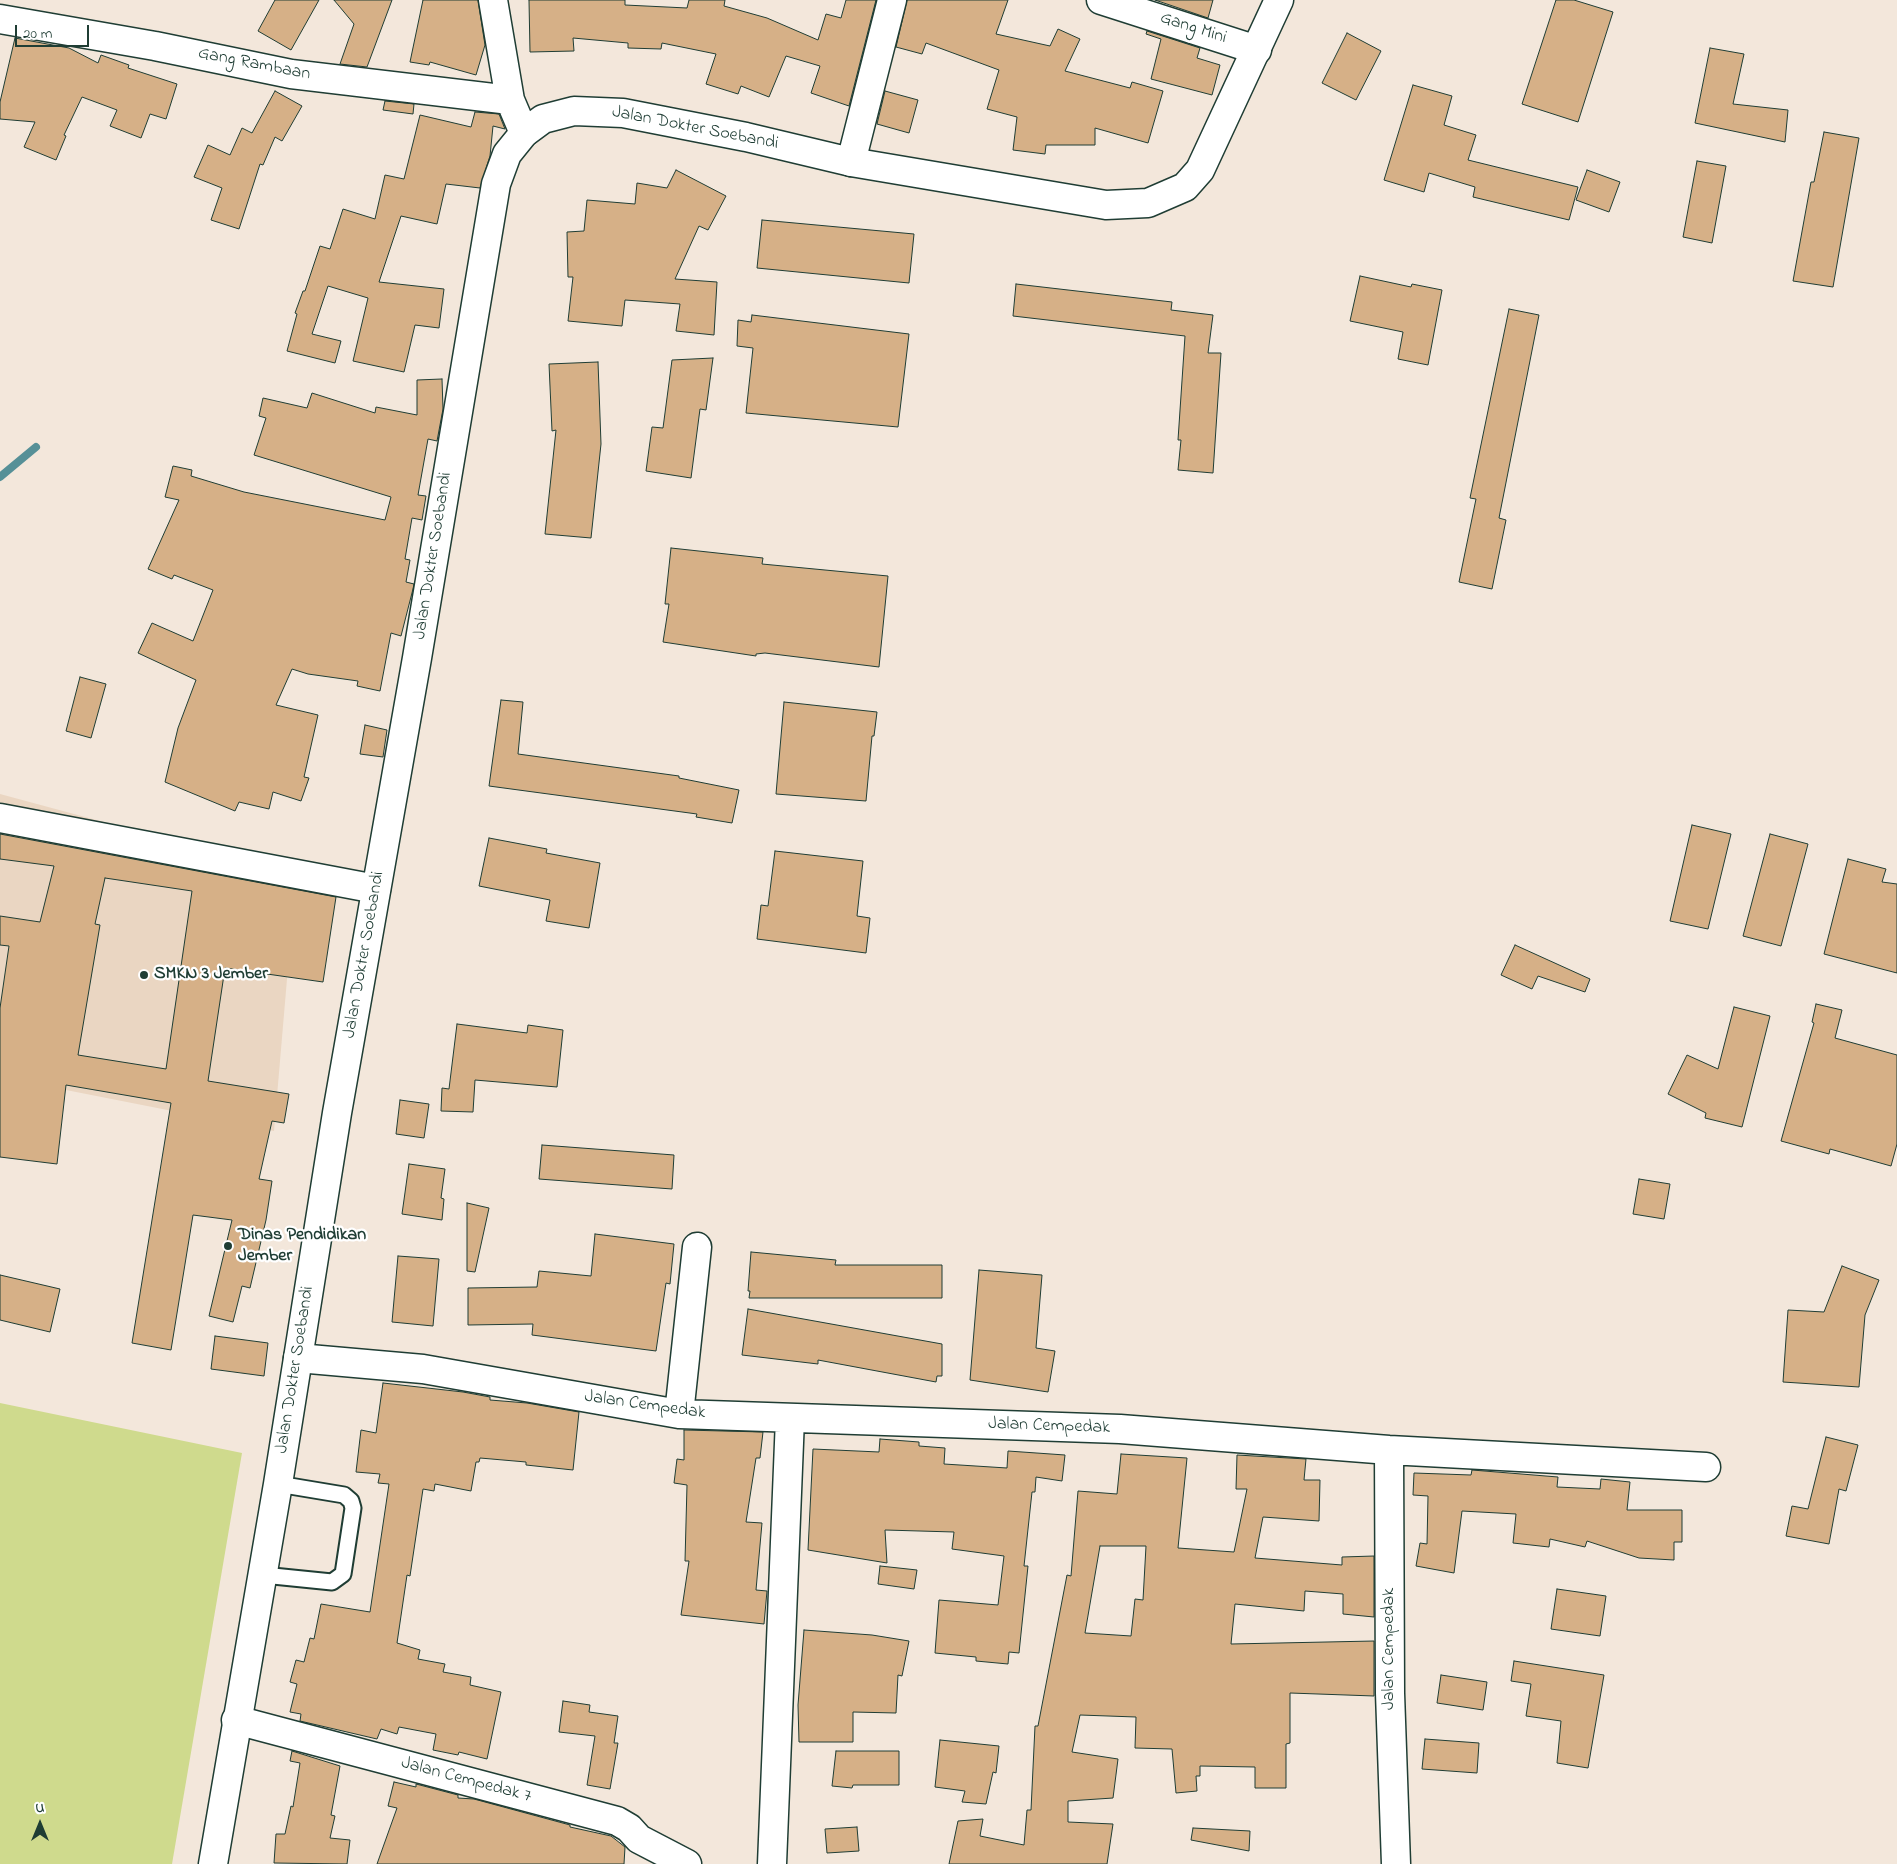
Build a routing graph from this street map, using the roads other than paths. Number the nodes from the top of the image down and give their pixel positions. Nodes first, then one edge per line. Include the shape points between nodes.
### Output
1 (494, 0) edge
2 (892, 0) edge
3 (1101, 0) edge
4 (1279, 0) edge
5 (0, 19) edge
6 (1256, 50) junction
7 (510, 100) junction
8 (524, 133) junction
9 (851, 162) junction
10 (0, 818) edge
11 (376, 889) junction
12 (697, 1247) dead end
13 (298, 1358) junction
14 (679, 1414) junction
15 (790, 1418) junction
16 (1390, 1450) junction
17 (1706, 1467) dead end
18 (278, 1484) junction
19 (263, 1574) junction
20 (236, 1720) junction
21 (213, 1864) edge
22 (687, 1864) edge
23 (772, 1864) edge
24 (1396, 1864) edge

1 - 7 street
2 - 9 street
3 - 6 street, Gang Mini
4 - 6 street, Jalan Dokter Soebandi
5 - 7 street, Gang Rambaan via 291,74
6 - 9 street, Jalan Dokter Soebandi via 1200,170 1185,188 1148,203 1106,205
7 - 8 street
8 - 9 street, Jalan Dokter Soebandi via 543,119 574,111 623,113
8 - 11 street, Jalan Dokter Soebandi via 506,154 496,184
10 - 11 street
11 - 13 street, Jalan Dokter Soebandi
12 - 14 street
13 - 14 street, Jalan Cempedak via 423,1369
13 - 18 street, Jalan Dokter Soebandi
14 - 15 street, Jalan Cempedak
15 - 16 street, Jalan Cempedak via 1120,1429
15 - 23 street
16 - 17 street
16 - 24 street, Jalan Cempedak via 1390,1693
18 - 19 street, Jalan Dokter Soebandi
18 - 19 lane via 344,1495 351,1501 353,1508 343,1574 332,1582
19 - 20 street, Jalan Dokter Soebandi
20 - 21 street, Jalan Dokter Soebandi
20 - 22 street, Jalan Cempedak 7 via 617,1821 640,1839

